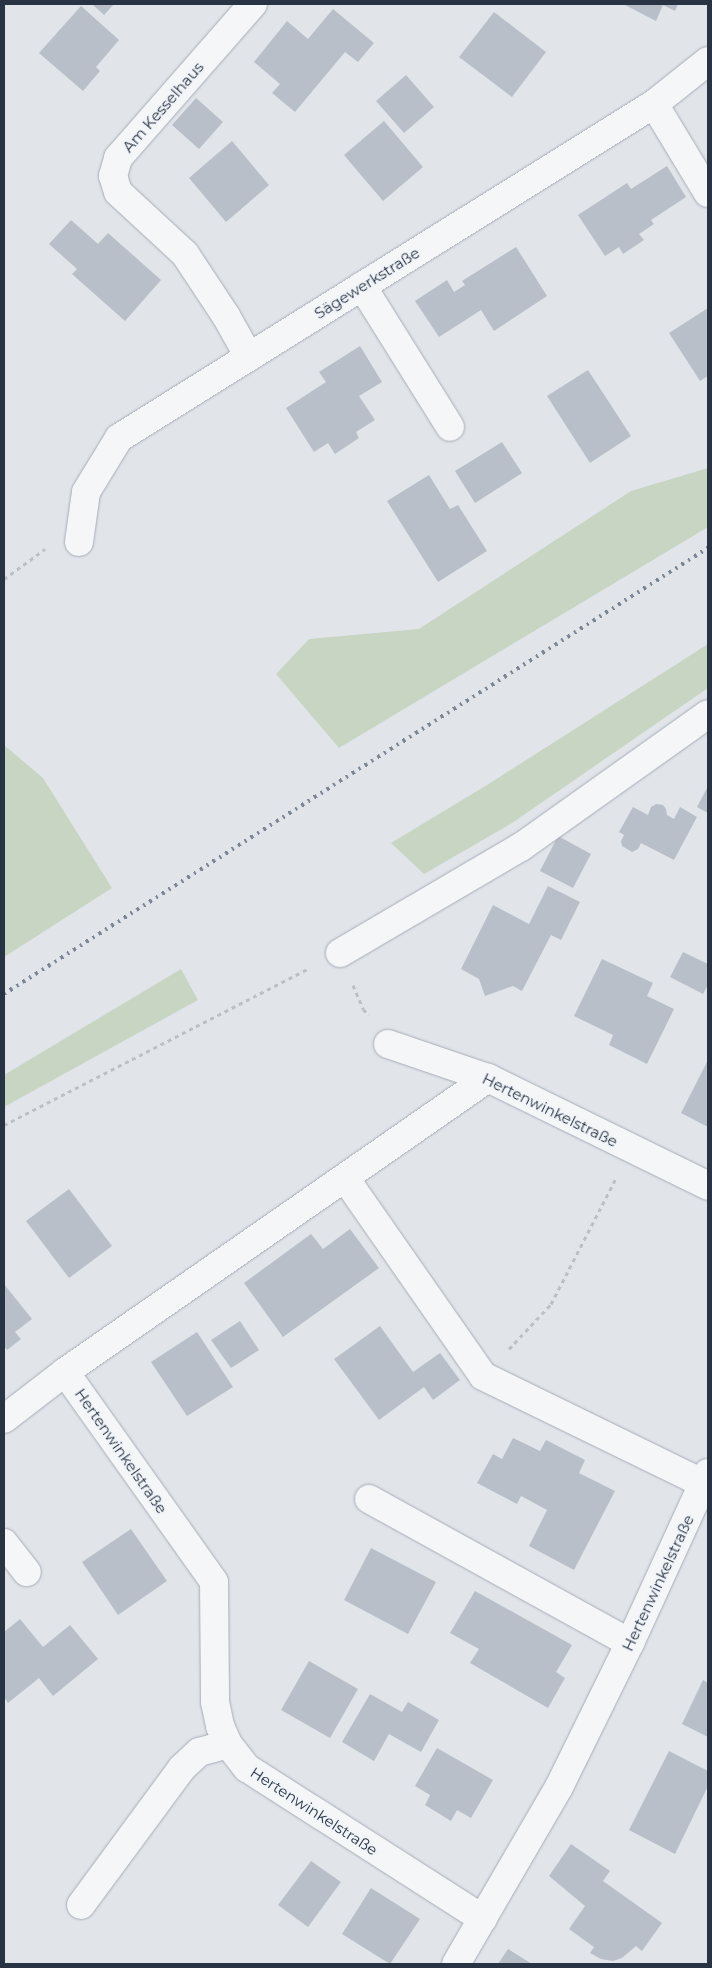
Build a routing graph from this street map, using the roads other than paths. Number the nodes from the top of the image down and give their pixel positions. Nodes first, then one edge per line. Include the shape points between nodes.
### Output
1 (253, 4) edge
2 (708, 61) edge
3 (654, 104) junction
4 (708, 193) edge
5 (362, 286) junction
6 (248, 358) junction
7 (450, 427) dead end
8 (79, 542) road end
9 (708, 714) edge
10 (340, 953) road end
11 (388, 1044) road end
12 (488, 1078) junction
13 (345, 1178) junction
14 (708, 1186) edge
15 (65, 1372) junction
16 (4, 1420) edge
17 (706, 1478) edge
18 (369, 1499) dead end
19 (4, 1542) edge
20 (27, 1572) dead end
21 (630, 1643) junction
22 (228, 1744) junction
23 (81, 1905) dead end
24 (484, 1919) junction
25 (456, 1964) edge

1 - 6 street, Am Kesselhaus via 118,158 113,176 118,192 185,254 226,316
2 - 3 street, Sägewerkstraße
3 - 4 street
3 - 5 street, Sägewerkstraße
5 - 6 street, Sägewerkstraße
5 - 7 street
6 - 8 street, Sägewerkstraße via 118,438 86,492
9 - 10 street via 520,848
11 - 12 street, Hertenwinkelstraße
12 - 13 street
12 - 14 street, Hertenwinkelstraße
13 - 15 street
13 - 17 street, Hertenwinkelstraße via 483,1376
15 - 16 street
15 - 22 street, Hertenwinkelstraße via 214,1582 215,1702
17 - 21 street, Hertenwinkelstraße
18 - 21 street
19 - 20 street
21 - 24 street, Hertenwinkelstraße via 559,1787
22 - 23 street via 199,1752 182,1768
22 - 24 street, Hertenwinkelstraße via 247,1768
24 - 25 street, Hertenwinkelstraße

